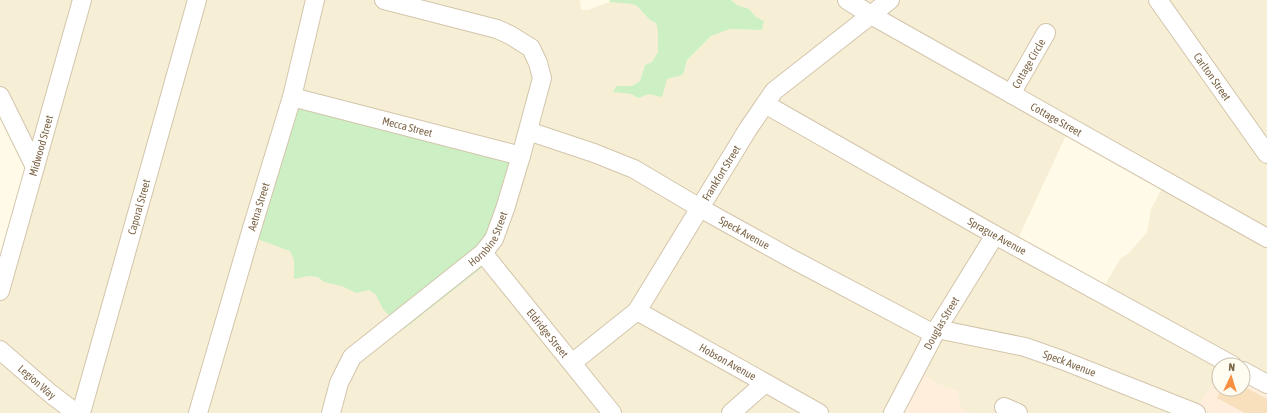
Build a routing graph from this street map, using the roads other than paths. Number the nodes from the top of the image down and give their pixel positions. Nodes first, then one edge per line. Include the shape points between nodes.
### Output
1 (82, 0) edge
2 (197, 0) edge
3 (315, 0) edge
4 (384, 0) edge
5 (847, 0) edge
6 (890, 0) edge
7 (1158, 0) edge
8 (871, 15) junction
9 (1046, 33) dead end
10 (1011, 94) junction
11 (0, 96) edge
12 (292, 97) junction
13 (765, 104) junction
14 (528, 131) junction
15 (1267, 154) edge
16 (522, 156) junction
17 (35, 167) junction
18 (700, 208) junction
19 (995, 235) junction
20 (1267, 238) edge
21 (483, 253) junction
22 (0, 291) edge
23 (637, 310) junction
24 (936, 332) junction
25 (0, 350) edge
26 (1217, 357) edge
27 (572, 363) junction
28 (1251, 375) edge
29 (765, 383) junction
30 (1267, 384) edge
31 (76, 413) edge
32 (81, 413) edge
33 (198, 413) edge
34 (331, 413) edge
35 (612, 413) edge
36 (731, 413) edge
37 (819, 413) edge
38 (893, 413) edge
39 (1196, 413) edge

1 - 17 street, Midwood Street
2 - 32 street, Caporal Street
3 - 12 street, Aetna Street
4 - 14 street, Hornbine Street via 497,29 531,48 542,78
5 - 8 street, Cottage Street
6 - 8 street, Frankfort Street
7 - 15 street, Carlton Street
8 - 10 street, Cottage Street
8 - 13 street, Frankfort Street via 774,91
9 - 10 street, Cottage Circle
10 - 20 street, Cottage Street
11 - 17 street
12 - 16 street, Mecca Street
12 - 33 street, Aetna Street
13 - 18 street, Frankfort Street
13 - 19 street, Sprague Avenue
14 - 16 street, Hornbine Street
14 - 18 street, Speck Avenue via 634,169
16 - 21 street, Hornbine Street via 494,239
17 - 22 street, Midwood Street
18 - 23 street, Frankfort Street
18 - 24 street, Speck Avenue via 869,301
19 - 24 street, Douglas Street
19 - 26 street, Sprague Avenue
21 - 27 street, Eldridge Street
21 - 34 street, Hornbine Street via 352,357 339,384
23 - 27 street, Frankfort Street
23 - 29 street, Hobson Avenue
24 - 38 street, Douglas Street
24 - 39 street, Speck Avenue via 1025,347
25 - 31 street, Legion Way
27 - 35 street, Eldridge Street
28 - 30 street
29 - 36 street
29 - 37 street, Hobson Avenue

